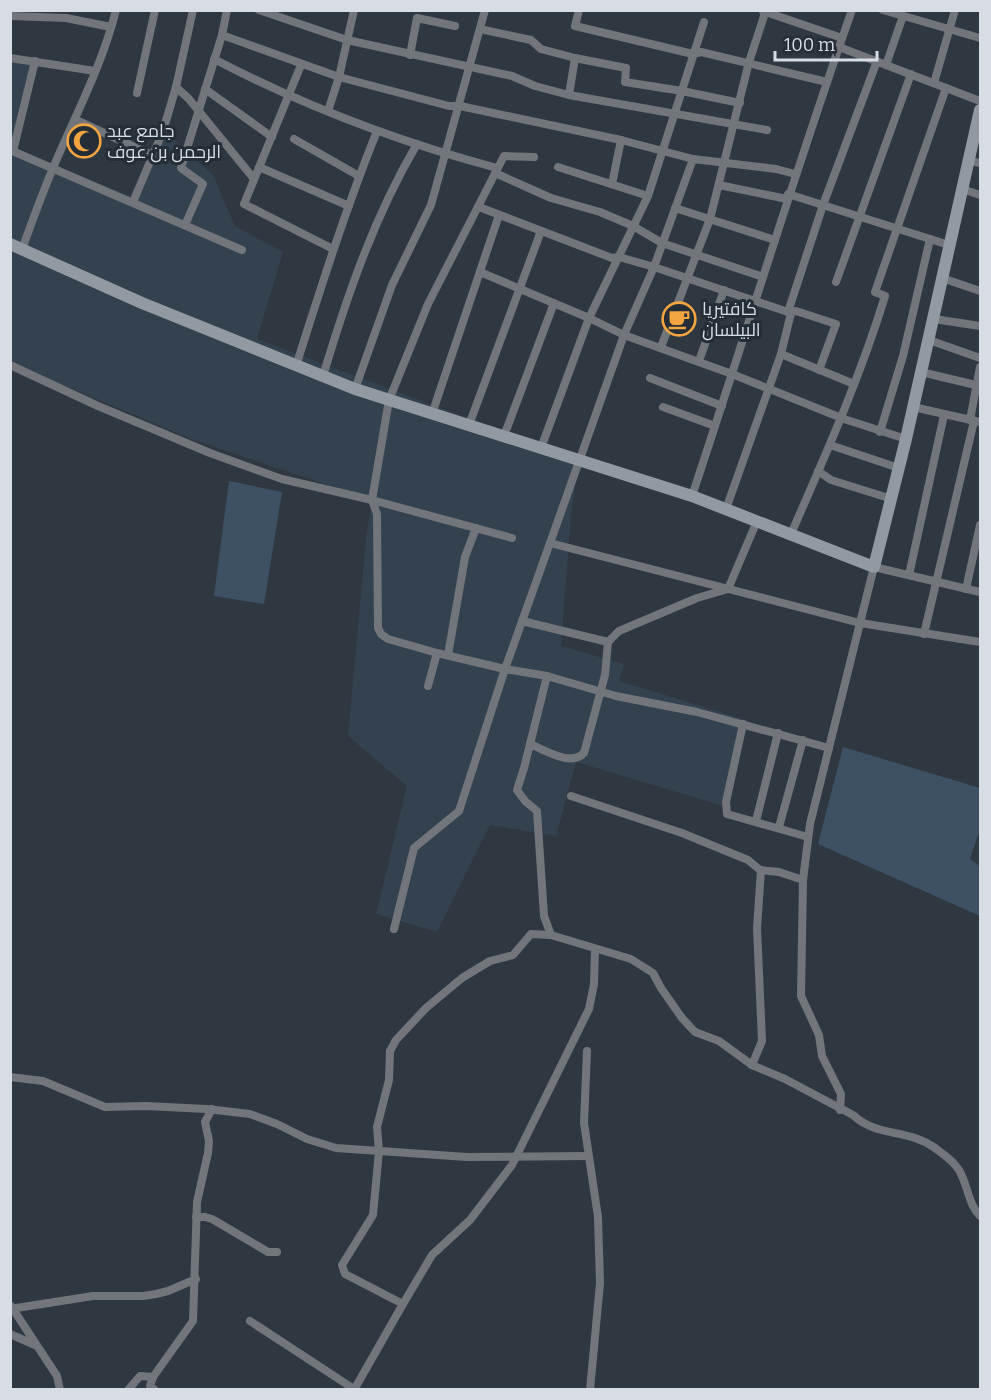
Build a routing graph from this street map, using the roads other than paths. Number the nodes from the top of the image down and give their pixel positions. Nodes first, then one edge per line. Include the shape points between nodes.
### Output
1 (116, 10) edge
2 (155, 10) edge
3 (193, 10) edge
4 (227, 10) edge
5 (259, 10) edge
6 (354, 10) edge
7 (485, 10) edge
8 (579, 10) edge
9 (852, 10) edge
10 (883, 10) edge
11 (955, 10) edge
12 (765, 11) edge
13 (31, 14) edge
14 (67, 14) edge
15 (10, 16) edge
16 (903, 16) junction
17 (704, 22) dead end
18 (455, 26) dead end
19 (111, 27) junction
20 (480, 29) junction
21 (950, 29) junction
22 (222, 35) junction
23 (981, 38) edge
24 (347, 40) junction
25 (840, 42) junction
26 (693, 54) junction
27 (410, 55) junction
28 (10, 58) edge
29 (575, 58) junction
30 (214, 59) junction
31 (35, 61) junction
32 (877, 61) junction
33 (749, 62) junction
34 (301, 65) junction
35 (886, 65) junction
36 (469, 67) junction
37 (95, 71) junction
38 (911, 74) junction
39 (339, 77) junction
40 (827, 82) junction
41 (934, 83) junction
42 (176, 87) junction
43 (946, 88) junction
44 (204, 89) junction
45 (682, 91) junction
46 (137, 93) dead end
47 (569, 95) junction
48 (289, 97) junction
49 (981, 101) edge
50 (740, 103) junction
51 (457, 106) junction
52 (981, 110) edge
53 (197, 111) junction
54 (328, 111) junction
55 (675, 113) junction
56 (76, 120) junction
57 (735, 124) junction
58 (767, 130) dead end
59 (377, 131) junction
60 (978, 135) edge
61 (272, 136) junction
62 (294, 138) dead end
63 (621, 140) junction
64 (417, 144) junction
65 (12, 151) edge
66 (663, 151) junction
67 (445, 153) junction
68 (152, 155) junction
69 (534, 157) dead end
70 (693, 159) junction
71 (725, 162) junction
72 (975, 162) edge
73 (53, 167) junction
74 (558, 167) dead end
75 (259, 168) junction
76 (496, 171) junction
77 (795, 174) junction
78 (359, 176) junction
79 (254, 179) junction
80 (612, 184) junction
81 (719, 185) junction
82 (962, 189) junction
83 (981, 195) edge
84 (648, 196) junction
85 (788, 197) junction
86 (133, 202) junction
87 (823, 205) junction
88 (348, 206) junction
89 (479, 207) junction
90 (675, 208) junction
91 (499, 215) junction
92 (860, 216) junction
93 (710, 219) junction
94 (185, 225) junction
95 (633, 226) junction
96 (897, 228) junction
97 (542, 231) junction
98 (930, 238) junction
99 (775, 240) junction
100 (662, 243) junction
101 (949, 244) junction
102 (16, 246) edge
103 (333, 249) junction
104 (242, 250) dead end
105 (696, 255) junction
106 (619, 257) junction
107 (654, 267) junction
108 (480, 272) junction
109 (763, 277) junction
110 (688, 278) junction
111 (942, 278) junction
112 (836, 282) dead end
113 (520, 289) junction
114 (724, 290) junction
115 (981, 291) edge
116 (756, 302) junction
117 (554, 303) junction
118 (789, 313) junction
119 (590, 318) junction
120 (934, 319) junction
121 (981, 326) edge
122 (624, 335) junction
123 (929, 340) junction
124 (661, 347) junction
125 (781, 354) junction
126 (981, 358) edge
127 (699, 361) junction
128 (10, 365) edge
129 (296, 366) junction
130 (981, 367) edge
131 (819, 370) junction
132 (921, 372) junction
133 (732, 374) junction
134 (323, 376) junction
135 (650, 378) dead end
136 (854, 384) junction
137 (979, 386) edge
138 (768, 388) junction
139 (355, 389) junction
140 (389, 400) junction
141 (722, 406) junction
142 (663, 407) dead end
143 (913, 407) junction
144 (432, 414) junction
145 (944, 415) junction
146 (840, 417) junction
147 (975, 421) edge
148 (469, 425) junction
149 (715, 426) junction
150 (880, 432) junction
151 (504, 436) junction
152 (906, 439) junction
153 (830, 445) junction
154 (541, 448) junction
155 (579, 460) junction
156 (899, 468) junction
157 (818, 471) junction
158 (692, 496) junction
159 (372, 500) junction
160 (892, 500) junction
161 (726, 509) junction
162 (757, 521) junction
163 (981, 525) edge
164 (476, 528) junction
165 (791, 534) junction
166 (979, 535) edge
167 (512, 538) dead end
168 (550, 543) junction
169 (874, 567) junction
170 (909, 575) junction
171 (938, 582) junction
172 (728, 589) junction
173 (966, 589) junction
174 (981, 592) edge
175 (522, 621) junction
176 (860, 623) junction
177 (924, 634) junction
178 (608, 642) junction
179 (981, 642) edge
180 (437, 653) junction
181 (448, 654) junction
182 (505, 669) junction
183 (547, 676) junction
184 (428, 686) dead end
185 (600, 692) junction
186 (743, 724) junction
187 (778, 734) junction
188 (803, 740) junction
189 (530, 744) junction
190 (829, 748) junction
191 (572, 796) dead end
192 (756, 821) junction
193 (779, 828) junction
194 (808, 837) junction
195 (761, 870) junction
196 (803, 880) junction
197 (394, 929) dead end
198 (551, 934) junction
199 (595, 949) junction
200 (587, 1051) dead end
201 (752, 1065) junction
202 (10, 1077) edge
203 (212, 1109) junction
204 (840, 1110) junction
205 (379, 1151) junction
206 (587, 1156) junction
207 (516, 1157) junction
208 (981, 1216) edge
209 (196, 1217) junction
210 (277, 1252) dead end
211 (196, 1279) junction
212 (403, 1304) junction
213 (11, 1308) edge
214 (250, 1321) dead end
215 (10, 1334) edge
216 (36, 1346) junction
217 (153, 1377) junction
218 (60, 1389) edge
219 (128, 1389) edge
220 (155, 1389) edge
221 (354, 1389) edge
222 (590, 1389) edge

1 - 19 street
2 - 46 street
3 - 42 street
4 - 22 street
5 - 24 street
6 - 24 street
7 - 20 street
8 - 26 street via 575,26
9 - 25 street
10 - 16 street
11 - 21 street
12 - 25 street
12 - 33 street
13 - 14 street
13 - 15 street
14 - 19 street
16 - 21 street
16 - 35 street
17 - 26 street
18 - 27 street via 417,18
19 - 37 street
20 - 29 street via 531,40 541,49
20 - 36 street
21 - 23 street
21 - 41 street
22 - 30 street
22 - 34 street
24 - 27 street
24 - 39 street
25 - 32 street
25 - 40 street
26 - 33 street via 701,52
26 - 45 street
27 - 36 street
28 - 31 street
29 - 45 street via 626,68 625,82
29 - 47 street
30 - 44 street
30 - 48 street
31 - 37 street
31 - 65 street
32 - 35 street
32 - 87 street
33 - 40 street
33 - 50 street
34 - 39 street
34 - 48 street
35 - 38 street
36 - 47 street
36 - 51 street
37 - 56 street
38 - 41 street
38 - 92 street
39 - 51 street
39 - 54 street
40 - 77 street
41 - 43 street
42 - 53 street
42 - 68 street
43 - 49 street
43 - 96 street
44 - 53 street
44 - 61 street
45 - 50 street
45 - 55 street
47 - 55 street
48 - 54 street
48 - 61 street
50 - 57 street
51 - 63 street
51 - 67 street
52 - 60 street
53 - 79 street
53 - 94 street via 181,168 203,184
54 - 59 street
55 - 57 street
55 - 66 street
56 - 68 street
56 - 73 street
57 - 58 street
57 - 71 street
59 - 64 street
59 - 78 street
60 - 72 street
61 - 75 street
62 - 78 street
63 - 66 street
63 - 80 street
64 - 67 street
64 - 134 street via 399,173 367,244
65 - 73 street
66 - 70 street
66 - 84 street
67 - 76 street
67 - 139 street via 430,205 392,285
68 - 86 street
69 - 76 street via 504,156
70 - 71 street
70 - 90 street
71 - 77 street
71 - 81 street
72 - 82 street
73 - 86 street
73 - 102 street
74 - 80 street
75 - 79 street
75 - 88 street
76 - 89 street
76 - 95 street via 551,198
77 - 85 street
78 - 88 street
79 - 103 street via 244,204
80 - 84 street
81 - 85 street
81 - 93 street
82 - 83 street
82 - 101 street
84 - 95 street
85 - 87 street
85 - 99 street
86 - 94 street
87 - 92 street
87 - 118 street
88 - 103 street
89 - 91 street
89 - 140 street via 428,304
90 - 93 street
90 - 100 street
91 - 97 street
91 - 108 street
92 - 96 street
92 - 112 street
93 - 99 street
93 - 105 street
94 - 104 street
95 - 100 street
95 - 106 street
96 - 98 street
96 - 136 street via 875,292 885,296
97 - 106 street via 612,258
97 - 113 street
98 - 101 street
98 - 150 street via 903,356
99 - 109 street
100 - 105 street
100 - 107 street
101 - 111 street
102 - 129 street
103 - 129 street
105 - 109 street
105 - 110 street
106 - 107 street
106 - 119 street
107 - 110 street
107 - 122 street
108 - 113 street
108 - 144 street
109 - 116 street
110 - 114 street
110 - 124 street
111 - 115 street
111 - 120 street
113 - 117 street
113 - 148 street
114 - 116 street
114 - 127 street
116 - 118 street
116 - 133 street
117 - 119 street
117 - 151 street
118 - 125 street
118 - 131 street via 796,311 836,324
119 - 122 street
119 - 154 street
120 - 121 street
120 - 123 street
122 - 124 street
122 - 155 street
123 - 126 street
123 - 132 street
124 - 127 street
125 - 131 street
125 - 138 street
127 - 133 street
128 - 159 street via 210,453 282,479
129 - 134 street
130 - 137 street
131 - 136 street
132 - 137 street
132 - 143 street
133 - 138 street
133 - 141 street
134 - 139 street
135 - 141 street
136 - 146 street
137 - 147 street
138 - 146 street
138 - 161 street
139 - 140 street
140 - 144 street
140 - 159 street
141 - 149 street
142 - 149 street
143 - 145 street
143 - 152 street
144 - 148 street
145 - 147 street
145 - 170 street
146 - 150 street
146 - 153 street
147 - 171 street
148 - 151 street
149 - 158 street
150 - 152 street
151 - 154 street
152 - 156 street
153 - 156 street
153 - 157 street
154 - 155 street
155 - 158 street
155 - 168 street
156 - 160 street
157 - 160 street via 831,480
157 - 165 street
158 - 161 street
159 - 164 street
159 - 180 street via 377,514 378,628 394,641
160 - 169 street
161 - 162 street
162 - 165 street
162 - 172 street
163 - 166 street
164 - 167 street
164 - 181 street via 465,557
165 - 169 street
166 - 173 street
168 - 172 street
168 - 175 street
169 - 170 street
169 - 176 street
170 - 171 street
171 - 173 street
171 - 177 street
172 - 176 street
172 - 178 street via 619,631
173 - 174 street
175 - 178 street
175 - 182 street
176 - 177 street
176 - 190 street
177 - 179 street
178 - 185 street
180 - 181 street
180 - 184 street
181 - 182 street
182 - 183 street
182 - 197 street via 459,811 414,849
183 - 185 street
183 - 189 street
185 - 186 street
185 - 189 street via 580,757 570,760
186 - 187 street
186 - 192 street via 726,802 727,814
187 - 188 street
187 - 192 street
188 - 190 street
188 - 193 street
189 - 198 street via 517,790 537,811 544,916
190 - 194 street
191 - 195 street via 682,833
192 - 193 street
193 - 194 street
194 - 196 street
195 - 196 street
195 - 201 street via 757,928 762,1041
196 - 204 street via 801,996 840,1094
198 - 199 street
198 - 205 street via 531,934 513,955 490,961 462,978 396,1040 390,1051 389,1080 377,1128
199 - 201 street via 631,959 653,973 695,1032 719,1041
199 - 207 street via 589,1009
200 - 206 street
201 - 204 street
202 - 203 street via 43,1081 105,1107
203 - 205 street via 250,1114 336,1148
203 - 209 street via 205,1122 208,1153
204 - 208 street via 873,1129 925,1141 958,1169
205 - 207 street
205 - 212 street via 373,1215 342,1265 345,1274
206 - 207 street
206 - 222 street via 598,1217 600,1282
207 - 212 street via 470,1220 432,1255
209 - 210 street via 212,1219 268,1252
209 - 211 street
211 - 213 street via 143,1296 93,1296
211 - 217 street via 193,1322
212 - 221 street
213 - 216 street
214 - 221 street
215 - 216 street
216 - 218 street via 57,1376
217 - 219 street via 140,1376
217 - 220 street via 150,1386

